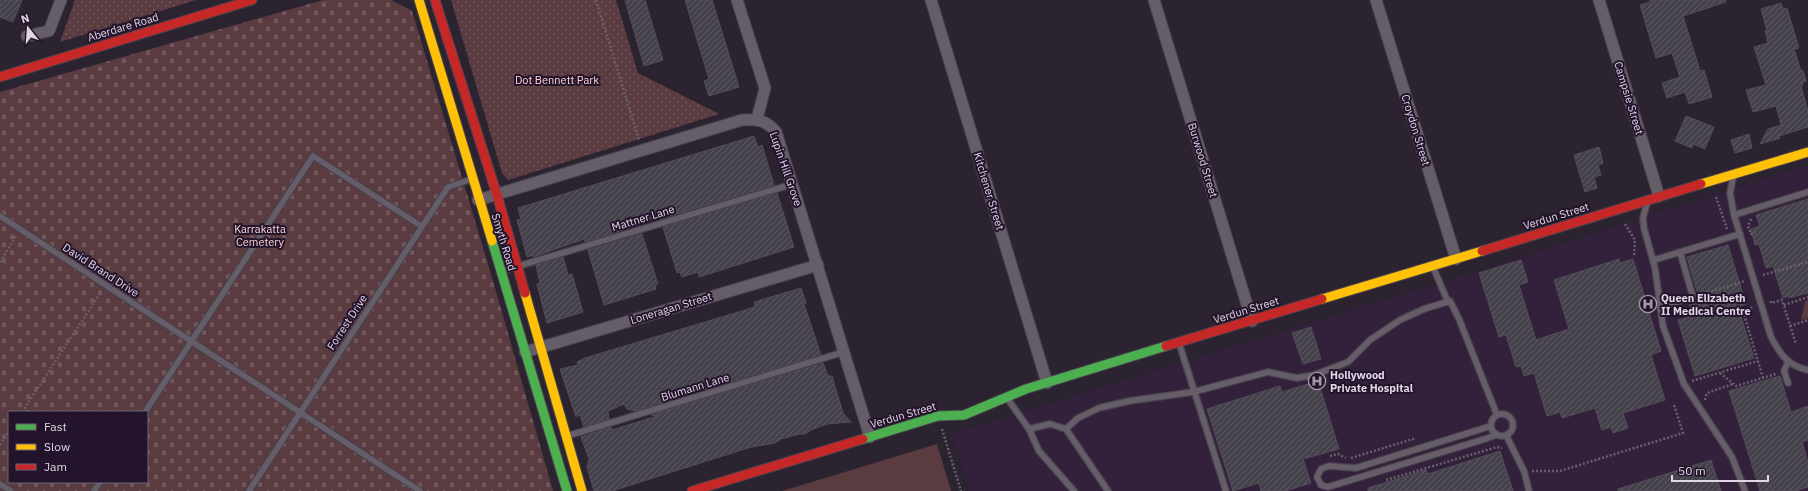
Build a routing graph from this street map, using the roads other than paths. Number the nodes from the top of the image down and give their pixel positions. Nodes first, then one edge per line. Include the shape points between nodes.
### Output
1 (61, 0) edge
2 (252, 0) edge
3 (419, 0) edge
4 (435, 0) edge
5 (737, 0) edge
6 (930, 0) edge
7 (1154, 0) edge
8 (1376, 0) edge
9 (1599, 0) edge
10 (230, 3) edge
11 (27, 36) dead end
12 (0, 77) edge
13 (757, 119) junction
14 (1808, 152) edge
15 (1734, 174) junction
16 (472, 180) junction
17 (793, 184) junction
18 (1808, 192) edge
19 (497, 195) junction
20 (1654, 198) junction
21 (478, 200) junction
22 (1734, 215) junction
23 (0, 216) edge
24 (421, 226) junction
25 (1740, 234) junction
26 (1680, 252) junction
27 (1456, 259) junction
28 (1654, 260) junction
29 (818, 265) junction
30 (517, 266) junction
31 (1432, 266) junction
32 (500, 271) junction
33 (1448, 302) junction
34 (1660, 307) junction
35 (1252, 321) junction
36 (191, 341) junction
37 (1179, 342) junction
38 (541, 347) junction
39 (525, 352) junction
40 (844, 352) junction
41 (1788, 362) junction
42 (1808, 370) edge
43 (1047, 383) junction
44 (1788, 383) dead end
45 (1193, 392) junction
46 (1007, 398) junction
47 (146, 411) edge
48 (299, 414) junction
49 (1497, 415) junction
50 (1491, 426) junction
51 (1028, 429) junction
52 (1066, 429) junction
53 (1496, 435) junction
54 (1506, 435) junction
55 (566, 436) junction
56 (870, 437) junction
57 (552, 440) junction
58 (0, 484) edge
59 (11, 491) edge
60 (249, 491) edge
61 (420, 491) edge
62 (567, 491) edge
63 (582, 491) edge
64 (692, 491) edge
65 (1074, 491) edge
66 (1108, 491) edge
67 (1226, 491) edge
68 (1529, 491) edge
69 (1745, 491) edge

1 - 11 street via 49,31
2 - 10 main road, Aberdare Road
3 - 16 main road, Smyth Road
4 - 19 main road, Smyth Road
5 - 13 street via 764,88
6 - 43 street, Kitchener Street
7 - 35 street, Burwood Street
8 - 27 street, Croydon Street
9 - 20 street, Campsie Street
10 - 12 main road, Aberdare Road
13 - 17 street, Lupin Hill Grove via 768,123 776,132
13 - 19 street via 742,120
14 - 15 main road, Verdun Street
15 - 20 main road, Verdun Street
15 - 22 lane via 1730,193
16 - 21 main road, Smyth Road
16 - 24 lane, Forrest Drive via 448,187
17 - 29 street, Lupin Hill Grove
17 - 30 lane, Mattner Lane
18 - 22 lane
19 - 21 street
19 - 30 main road, Smyth Road
20 - 27 main road, Verdun Street
20 - 28 lane via 1645,208 1643,220
21 - 32 main road, Smyth Road
22 - 25 lane
23 - 36 lane, David Brand Drive
24 - 36 lane via 313,156
24 - 48 lane, Forrest Drive
25 - 26 lane
25 - 41 lane via 1771,337
26 - 28 lane
26 - 34 lane via 1693,297
27 - 31 main road, Verdun Street
28 - 34 lane
29 - 38 street, Loneragan Street
29 - 40 street, Lupin Hill Grove
30 - 32 lane, Mattner Lane
30 - 38 main road, Smyth Road
31 - 33 lane
31 - 35 main road, Verdun Street
32 - 39 main road, Smyth Road
33 - 45 lane via 1400,320 1370,340 1348,362 1321,372 1297,378 1268,372
33 - 49 lane via 1450,301 1459,319
34 - 69 lane via 1663,326 1684,384 1732,457
35 - 37 main road, Verdun Street
36 - 47 lane
36 - 48 lane, David Brand Drive
37 - 43 main road, Verdun Street
37 - 45 lane
38 - 39 street, Loneragan Street
38 - 55 main road, Smyth Road
39 - 57 main road, Smyth Road
40 - 55 lane, Blumann Lane
40 - 56 street, Lupin Hill Grove
41 - 42 lane
41 - 44 lane via 1784,371
43 - 46 main road, Verdun Street
45 - 52 lane via 1099,408 1078,418
45 - 67 lane
46 - 51 lane
46 - 56 main road, Verdun Street via 964,415 938,416
48 - 60 lane, Forrest Drive
48 - 61 lane, David Brand Drive
49 - 50 lane
49 - 54 lane via 1504,414 1512,421 1511,431
50 - 53 lane
50 - 53 lane via 1356,468 1329,466 1321,469 1318,478 1321,485 1328,487
51 - 52 lane via 1050,424
51 - 65 lane via 1039,451
52 - 66 lane
53 - 54 lane
54 - 68 lane via 1524,471
55 - 57 lane, Blumann Lane
55 - 63 main road, Smyth Road
56 - 64 main road, Verdun Street
57 - 62 main road, Smyth Road
58 - 59 lane

